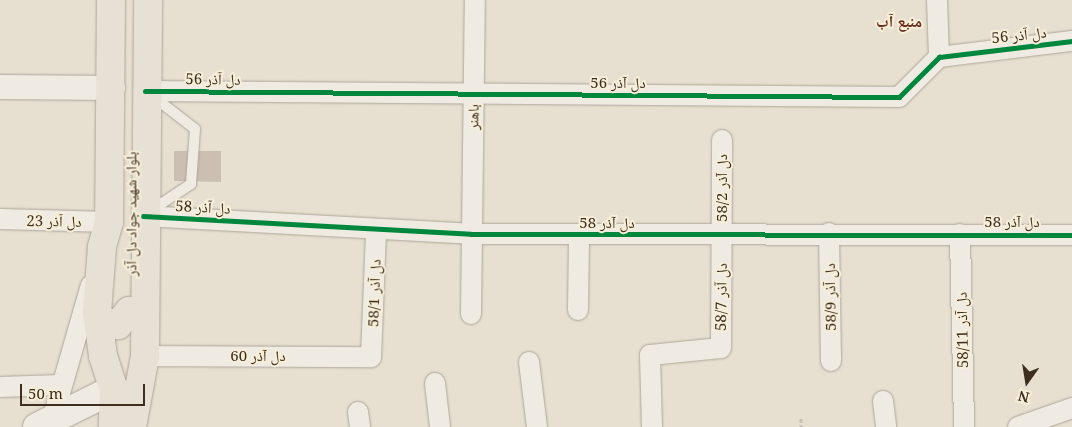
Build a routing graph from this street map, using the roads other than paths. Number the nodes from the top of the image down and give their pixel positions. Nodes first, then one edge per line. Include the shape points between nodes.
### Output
1 (111, 0) edge
2 (148, 0) edge
3 (475, 0) edge
4 (937, 0) edge
5 (1072, 41) edge
6 (939, 56) junction
7 (0, 87) edge
8 (113, 88) junction
9 (145, 91) junction
10 (473, 94) junction
11 (722, 140) dead end
12 (143, 216) junction
13 (0, 220) edge
14 (376, 230) junction
15 (105, 234) junction
16 (471, 234) junction
17 (829, 234) junction
18 (960, 234) junction
19 (1072, 234) edge
20 (579, 235) junction
21 (722, 236) junction
22 (578, 310) dead end
23 (129, 311) junction
24 (96, 312) junction
25 (471, 314) dead end
26 (144, 356) junction
27 (372, 357) joint
28 (831, 361) dead end
29 (529, 362) dead end
30 (435, 383) dead end
31 (61, 385) junction
32 (0, 386) edge
33 (114, 389) junction
34 (883, 401) dead end
35 (1072, 408) edge
36 (45, 424) edge
37 (113, 427) edge
38 (132, 427) edge
39 (440, 427) edge
40 (537, 427) edge
41 (652, 427) edge
42 (886, 427) edge
43 (964, 427) edge
44 (1018, 427) edge

1 - 8 main road, بلوار شهید جواد دل آذر
2 - 9 main road, بلوار شهید جواد دل آذر
3 - 10 street, باهنر
4 - 6 street
5 - 6 street, دل آذر 56
6 - 10 street, دل آذر 56 via 899,97
7 - 8 street
8 - 15 main road, بلوار شهید جواد دل آذر
9 - 10 street, دل آذر 56
9 - 12 main road, بلوار شهید جواد دل آذر
9 - 12 lane via 195,129 191,184
10 - 16 street, باهنر
11 - 21 street, دل آذر 58/2
12 - 14 street, دل آذر 58
12 - 23 main road via 132,270
12 - 26 main road, بلوار شهید جواد دل آذر
13 - 15 street, دل آذر 23
14 - 16 street, دل آذر 58
14 - 27 street, دل آذر 58/1
15 - 24 main road, بلوار شهید جواد دل آذر
15 - 31 street
16 - 20 street, دل آذر 58
16 - 25 street, باهنر
17 - 18 street, دل آذر 58
17 - 21 street, دل آذر 58
17 - 28 street, دل آذر 58/9
18 - 19 street, دل آذر 58
18 - 43 street, دل آذر 58/11
20 - 21 street, دل آذر 58
20 - 22 street
21 - 41 street, دل آذر 58/7 via 721,348 650,355
23 - 24 main road via 118,325 108,325
23 - 33 main road via 126,352
24 - 33 main road, بلوار شهید جواد دل آذر via 103,356
26 - 27 street, دل آذر 60
26 - 38 main road, بلوار شهید جواد دل آذر
29 - 40 street
30 - 39 street
31 - 32 street
31 - 36 street
33 - 36 main road
33 - 37 main road, بلوار شهید جواد دل آذر
34 - 42 street
35 - 44 street

